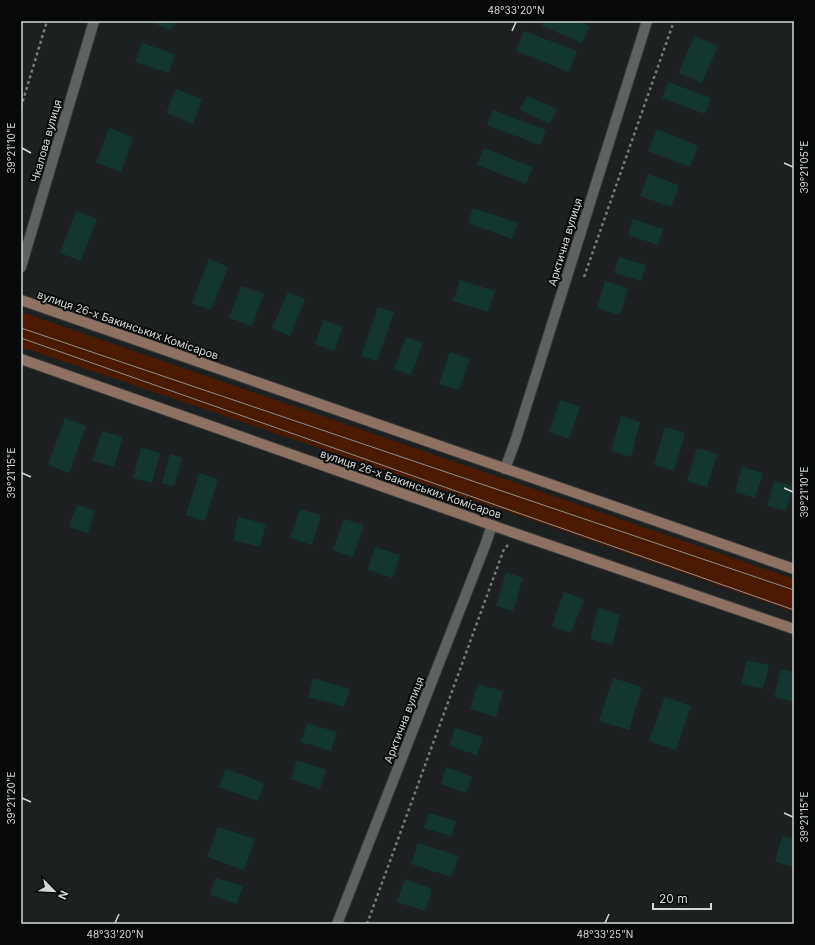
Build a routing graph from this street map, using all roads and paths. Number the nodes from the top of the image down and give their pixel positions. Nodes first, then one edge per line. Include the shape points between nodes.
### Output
1 (47, 21) edge
2 (94, 21) edge
3 (647, 21) edge
4 (674, 21) edge
5 (21, 107) edge
6 (21, 267) edge
7 (582, 283) dead end
8 (21, 300) edge
9 (21, 359) edge
10 (505, 469) junction
11 (492, 525) junction
12 (517, 534) junction
13 (794, 569) edge
14 (794, 629) edge
15 (337, 924) edge
16 (367, 924) edge

1 - 5 path
2 - 6 street, Чкалова вулиця
3 - 10 street, Арктична вулиця
4 - 7 path
8 - 10 street, вулиця 26-х Бакинських Комісаров
9 - 11 street, вулиця 26-х Бакинських Комісаров
10 - 13 street, вулиця 26-х Бакинських Комісаров
11 - 12 street, вулиця 26-х Бакинських Комісаров
11 - 15 street, Арктична вулиця
12 - 14 street, вулиця 26-х Бакинських Комісаров
12 - 16 path via 504,549

